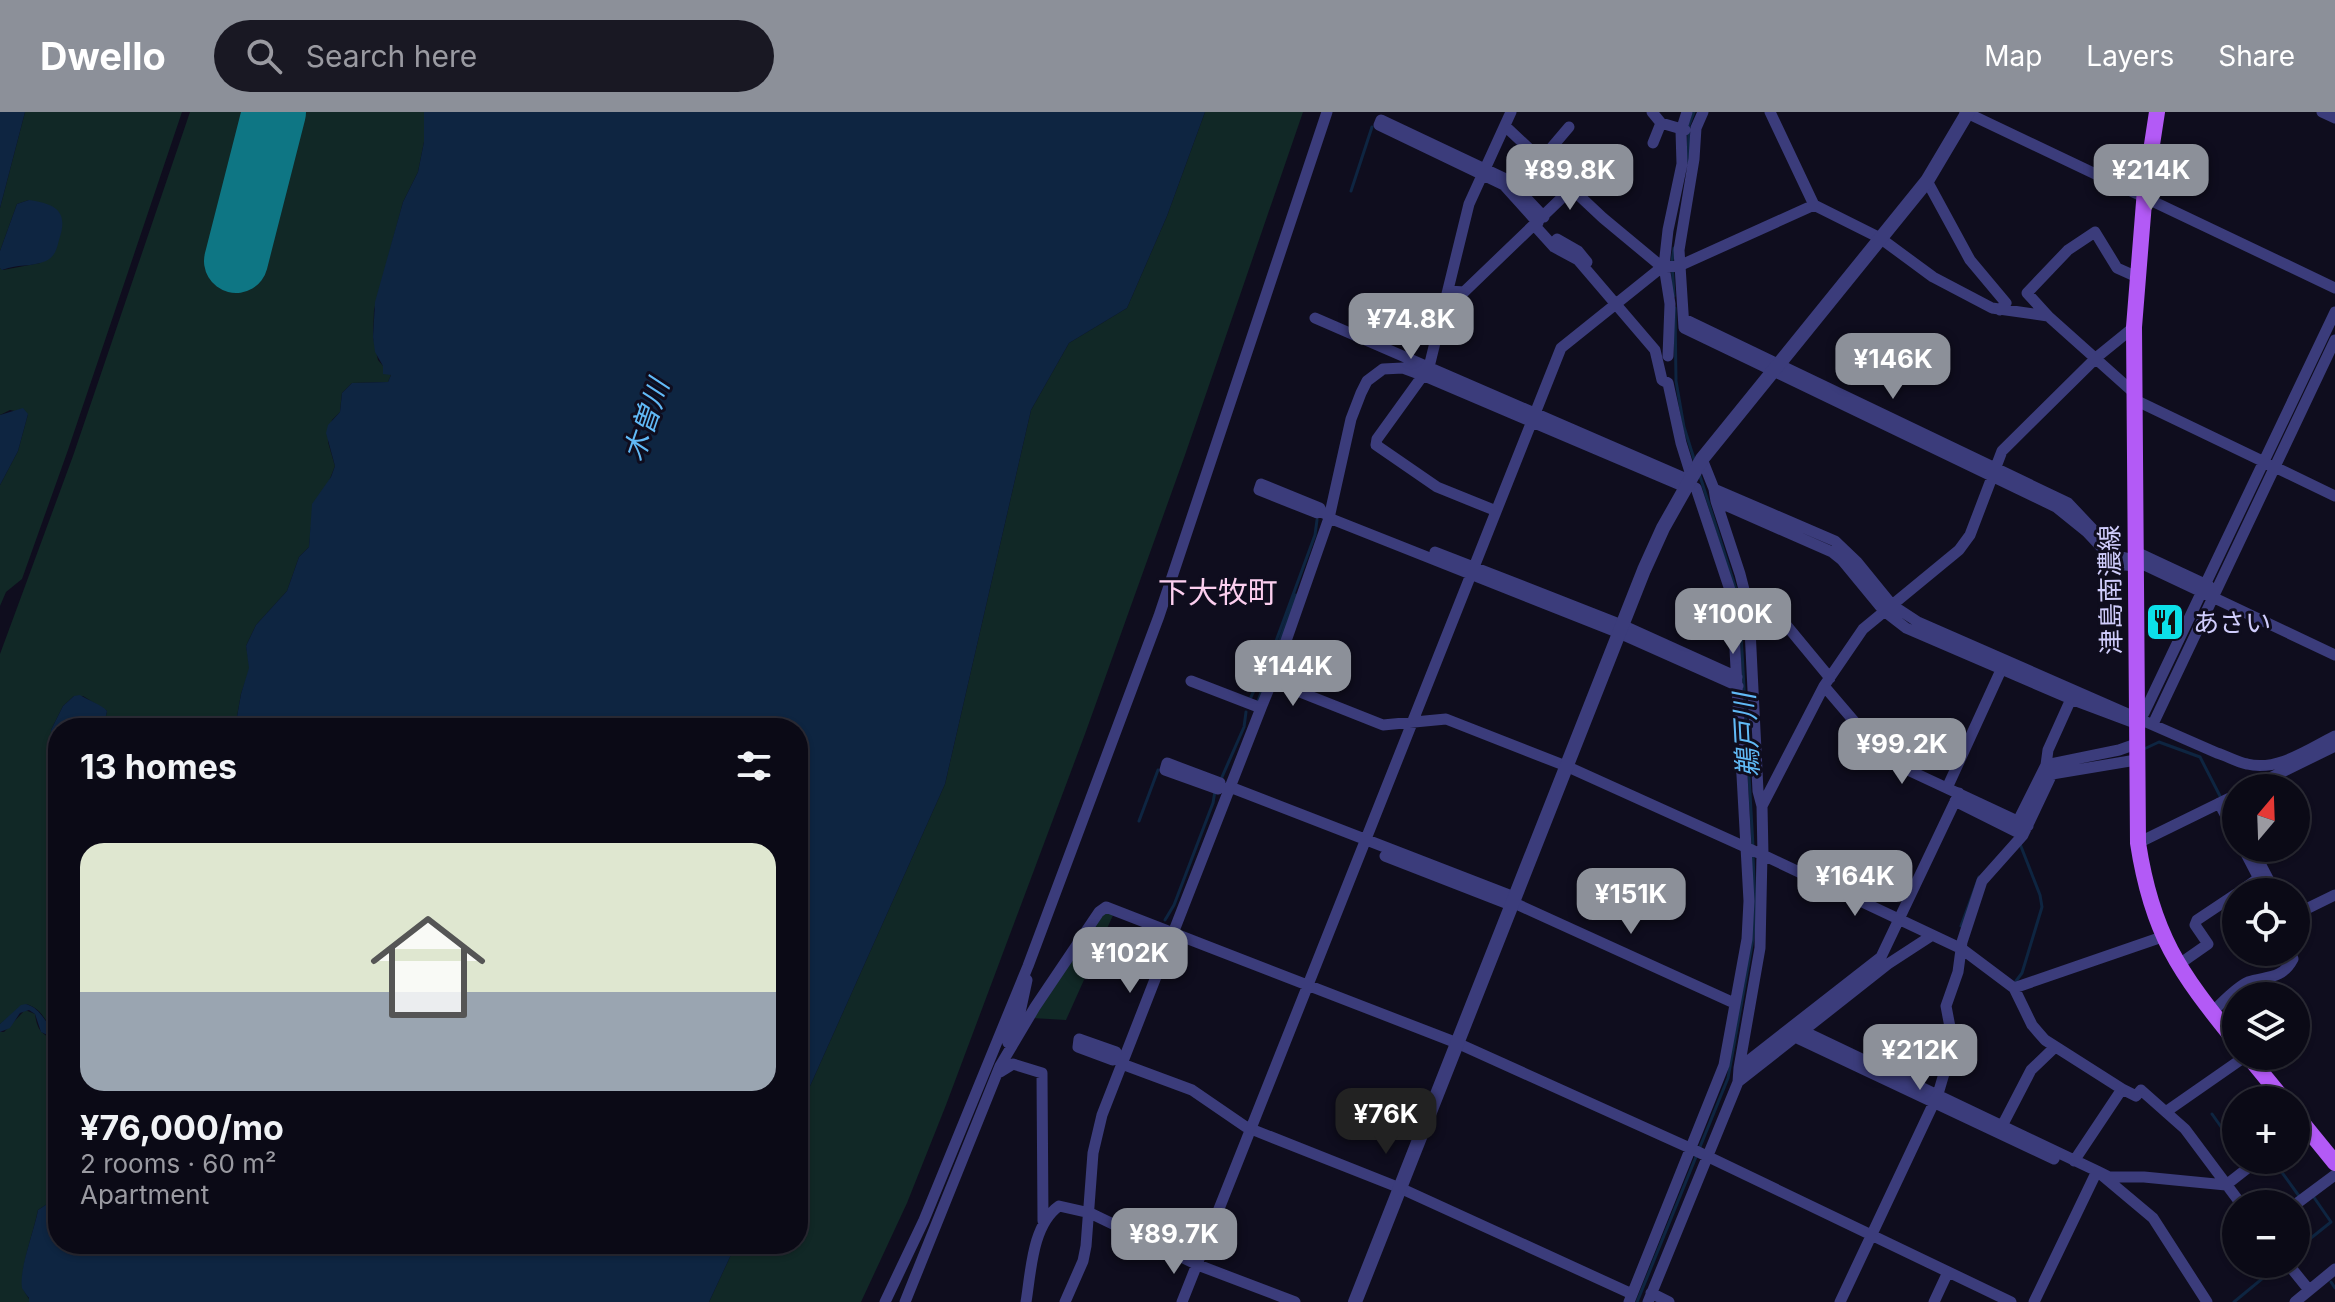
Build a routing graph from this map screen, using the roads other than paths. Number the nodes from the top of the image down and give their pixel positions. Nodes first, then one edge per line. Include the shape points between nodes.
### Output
1 (1327, 112) edge
2 (1511, 112) edge
3 (1652, 112) edge
4 (1687, 112) edge
5 (1703, 112) edge
6 (1770, 112) edge
7 (1971, 112) edge
8 (2157, 112) edge
9 (2322, 112) edge
10 (2335, 118) edge
11 (1661, 123) junction
12 (1505, 126) junction
13 (1569, 127) dead end
14 (1688, 129) junction
15 (1653, 143) dead end
16 (1541, 160) junction
17 (1484, 172) junction
18 (1927, 181) junction
19 (1571, 189) junction
20 (2145, 194) junction
21 (1814, 205) junction
22 (1540, 221) junction
23 (1880, 238) junction
24 (1670, 266) junction
25 (2137, 277) junction
26 (2335, 280) edge
27 (2335, 288) edge
28 (1449, 291) junction
29 (1617, 302) junction
30 (2000, 310) junction
31 (2335, 312) edge
32 (2048, 316) junction
33 (1315, 318) dead end
34 (2134, 327) junction
35 (2335, 340) edge
36 (1663, 357) junction
37 (2097, 357) junction
38 (1774, 367) junction
39 (1426, 371) junction
40 (2133, 395) junction
41 (1532, 416) junction
42 (2269, 466) junction
43 (1993, 473) junction
44 (1692, 474) junction
45 (1715, 495) junction
46 (2335, 496) edge
47 (1494, 510) junction
48 (1328, 514) junction
49 (2134, 559) junction
50 (1471, 570) junction
51 (2209, 591) junction
52 (1888, 608) junction
53 (1749, 609) junction
54 (1620, 629) junction
55 (2335, 646) edge
56 (2335, 655) edge
57 (2001, 670) junction
58 (1191, 681) dead end
59 (1272, 681) junction
60 (1738, 682) junction
61 (1827, 682) junction
62 (2071, 699) junction
63 (1261, 708) junction
64 (2136, 720) junction
65 (1411, 722) junction
66 (2153, 724) junction
67 (2335, 736) edge
68 (2335, 746) edge
69 (2136, 752) junction
70 (2046, 765) junction
71 (1566, 766) junction
72 (2278, 774) edge
73 (1947, 788) junction
74 (1227, 789) junction
75 (1962, 800) junction
76 (2222, 801) edge
77 (1762, 806) junction
78 (2023, 827) junction
79 (2138, 843) junction
80 (1363, 844) junction
81 (1756, 852) junction
82 (2250, 862) edge
83 (2259, 878) edge
84 (2335, 895) edge
85 (1513, 901) junction
86 (2335, 902) edge
87 (2222, 904) edge
88 (2310, 907) edge
89 (2310, 915) edge
90 (1899, 920) junction
91 (1174, 932) junction
92 (1931, 936) junction
93 (2162, 937) junction
94 (1962, 949) junction
95 (2178, 965) junction
96 (1028, 966) junction
97 (2288, 966) edge
98 (1307, 984) junction
99 (2014, 988) junction
100 (1734, 1003) junction
101 (2212, 1012) junction
102 (2222, 1024) edge
103 (1799, 1034) junction
104 (1457, 1043) junction
105 (2055, 1047) junction
106 (1121, 1059) junction
107 (1739, 1068) junction
108 (998, 1070) junction
109 (2227, 1070) edge
110 (2259, 1070) edge
111 (1738, 1082) junction
112 (2272, 1086) edge
113 (2122, 1089) junction
114 (1936, 1098) junction
115 (2167, 1111) junction
116 (1252, 1125) junction
117 (2002, 1126) junction
118 (2310, 1134) edge
119 (1700, 1153) junction
120 (2333, 1158) edge
121 (2074, 1161) junction
122 (2240, 1174) edge
123 (2096, 1175) junction
124 (2335, 1175) edge
125 (1401, 1185) junction
126 (2226, 1185) junction
127 (2230, 1190) edge
128 (2310, 1194) edge
129 (1090, 1213) junction
130 (1043, 1222) junction
131 (1872, 1236) junction
132 (1198, 1265) junction
133 (1948, 1272) junction
134 (2333, 1275) edge
135 (2299, 1278) edge
136 (2309, 1290) junction
137 (1632, 1294) edge
138 (1651, 1299) edge
139 (885, 1302) edge
140 (905, 1302) edge
141 (1026, 1302) edge
142 (1065, 1302) edge
143 (1182, 1302) edge
144 (1295, 1302) edge
145 (1355, 1302) edge
146 (1669, 1302) edge
147 (1840, 1302) edge
148 (1934, 1302) edge
149 (2011, 1302) edge
150 (2034, 1302) edge
151 (2207, 1302) edge
152 (2295, 1302) edge

1 - 96 street via 1159,616
2 - 12 street
3 - 11 street
4 - 14 street
5 - 14 street
6 - 21 street
7 - 18 street
7 - 20 street
8 - 20 main road, 津島南濃線
9 - 10 street
11 - 14 street
11 - 15 street
12 - 16 street
12 - 17 street
13 - 16 street
14 - 24 street via 1694,159
16 - 19 street
17 - 17 street via 1379,125 1381,120
17 - 22 street via 1510,181
17 - 28 street via 1469,204
18 - 23 street
18 - 30 street via 1970,260 2006,303
19 - 22 street
19 - 24 street
20 - 25 main road, 津島南濃線
20 - 26 street
20 - 27 street
21 - 23 street
21 - 24 street
22 - 28 street via 1464,292
22 - 29 street via 1578,251
23 - 30 street via 1933,277
23 - 38 street
24 - 29 street
24 - 36 street
24 - 38 street via 1684,319
25 - 32 street via 2117,268 2095,232 2068,250 2027,293
25 - 34 main road, 津島南濃線
28 - 39 street
29 - 36 street
29 - 41 street via 1561,348
30 - 32 street
31 - 42 street
32 - 37 street
33 - 39 street
34 - 37 street
34 - 40 main road, 津島南濃線
35 - 42 street
36 - 44 street via 1662,380 1668,383
37 - 40 street
37 - 43 street via 2002,451
38 - 43 street
38 - 44 street
39 - 41 street
39 - 47 street via 1376,445 1437,487
39 - 48 street via 1392,367 1367,381 1351,419
40 - 42 street
40 - 49 main road, 津島南濃線
41 - 44 street
41 - 47 street
42 - 46 street
42 - 51 street
43 - 49 street via 2068,503 2118,556
43 - 52 street via 1966,543
44 - 45 street
44 - 54 street
44 - 60 street via 1732,596
45 - 52 street via 1835,541 1857,562
45 - 53 street
47 - 50 street
48 - 48 street via 1320,508 1261,484 1259,490
48 - 50 street
48 - 59 street
49 - 51 street
49 - 64 main road, 津島南濃線
50 - 54 street
50 - 65 street
51 - 55 street
51 - 56 street
51 - 64 street
51 - 66 street
52 - 57 street via 1906,628
52 - 61 street via 1863,629
52 - 64 street
53 - 61 street via 1787,626
53 - 77 street
54 - 60 street
54 - 71 street
57 - 62 street
57 - 73 street
58 - 63 street
59 - 63 street
59 - 65 street via 1383,725
60 - 81 street
61 - 73 street via 1878,756
61 - 77 street
62 - 64 street
62 - 70 street
63 - 74 street
64 - 66 street
64 - 69 main road, 津島南濃線
65 - 71 street via 1446,719
65 - 80 street
66 - 67 street via 2259,766 2281,763
68 - 72 street
69 - 70 street via 2119,750
69 - 78 street via 2052,774
69 - 79 main road, 津島南濃線
70 - 78 street
71 - 81 street
71 - 85 street
73 - 75 street
74 - 80 street
74 - 91 street
75 - 78 street
75 - 90 street
76 - 79 street
77 - 81 street
78 - 94 street via 1982,881
79 - 93 main road, 津島南濃線 via 2149,903
80 - 85 street
80 - 98 street
81 - 90 street
81 - 100 street
81 - 107 street via 1760,948
82 - 83 street
84 - 88 street
85 - 100 street
85 - 104 street
86 - 89 street
87 - 95 street via 2195,925 2208,944
90 - 92 street
90 - 107 street via 1881,957
91 - 98 street
91 - 106 street
91 - 108 street via 1115,908 1099,912
92 - 94 street
92 - 103 street
93 - 95 main road, 津島南濃線
93 - 99 street
94 - 99 street
94 - 114 street via 1946,1006 1953,1043
95 - 101 main road, 津島南濃線
96 - 108 street via 1027,989
96 - 139 street
97 - 101 street via 2271,979 2247,983
98 - 104 street
98 - 116 street
99 - 105 street via 2032,1025
100 - 119 street
101 - 102 main road, 津島南濃線
103 - 111 street
103 - 114 street
104 - 119 street
104 - 125 street
105 - 113 street
105 - 117 street via 2031,1070
106 - 116 street via 1192,1090
106 - 129 street via 1096,1137
107 - 111 street
108 - 130 street via 1013,1064 1042,1073
108 - 140 street
109 - 115 street
110 - 112 main road
111 - 119 street
113 - 115 street via 2136,1096 2141,1090
113 - 121 street
114 - 117 street
114 - 123 street
114 - 131 street
115 - 126 street
116 - 125 street
116 - 132 street
117 - 121 street
118 - 120 main road
119 - 131 street
119 - 137 street
119 - 138 street
121 - 123 street
122 - 126 street
123 - 126 street
123 - 150 street
123 - 151 street via 2153,1218
124 - 128 street
125 - 137 street
125 - 145 street
126 - 127 street
129 - 130 street via 1059,1206
129 - 132 street
129 - 142 street via 1083,1261
130 - 141 street
131 - 133 street
131 - 147 street
132 - 143 street
132 - 144 street
133 - 148 street
133 - 149 street
134 - 136 street
135 - 136 street
136 - 152 street
138 - 146 street

